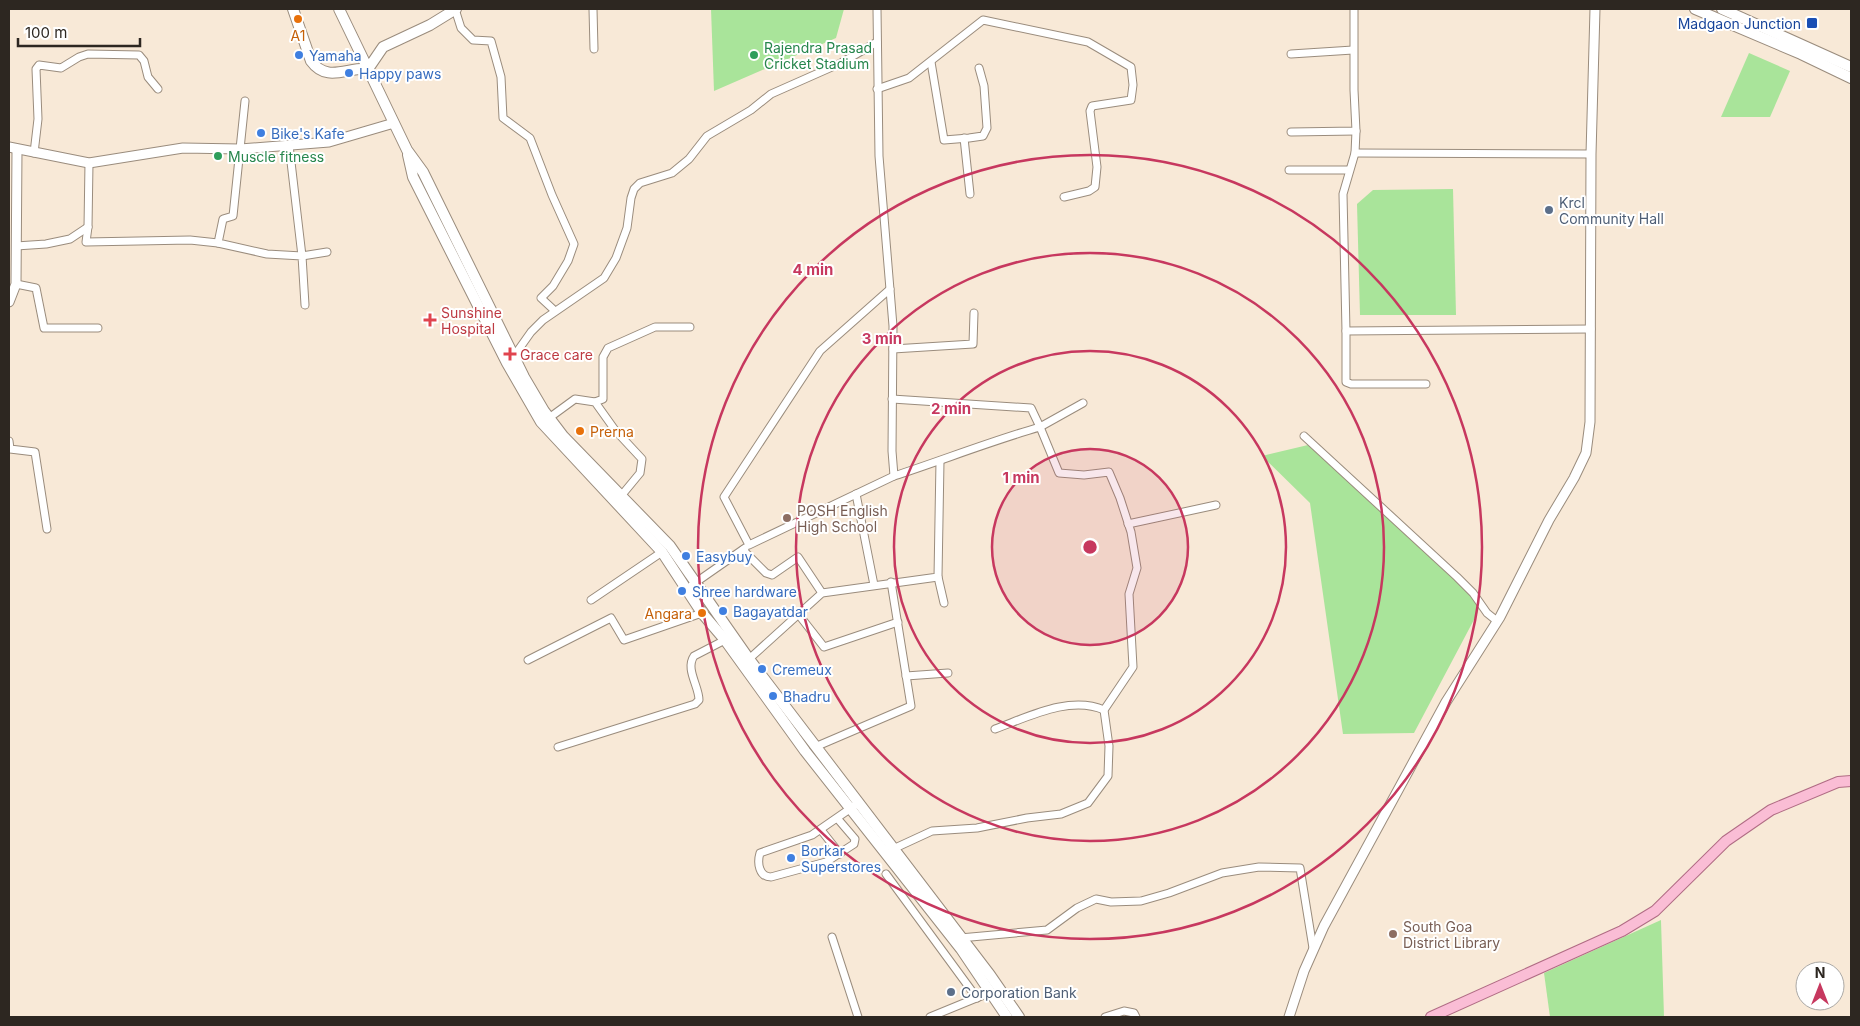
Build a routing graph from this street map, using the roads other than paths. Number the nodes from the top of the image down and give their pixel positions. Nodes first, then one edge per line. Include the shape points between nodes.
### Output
1 (293, 9) edge
2 (340, 9) edge
3 (455, 9) edge
4 (593, 9) edge
5 (877, 9) edge
6 (1354, 9) edge
7 (1595, 9) edge
8 (1695, 9) edge
9 (1722, 9) edge
10 (877, 42) junction
11 (594, 48) dead end
12 (1353, 50) junction
13 (1292, 54) dead end
14 (931, 62) junction
15 (1851, 66) edge
16 (979, 68) dead end
17 (368, 69) junction
18 (1851, 78) edge
19 (158, 89) dead end
20 (878, 89) junction
21 (245, 101) dead end
22 (394, 123) junction
23 (1356, 131) junction
24 (1291, 132) dead end
25 (964, 138) junction
26 (289, 145) junction
27 (13, 148) edge
28 (240, 149) junction
29 (34, 153) junction
30 (1354, 153) junction
31 (1591, 154) junction
32 (89, 163) junction
33 (1289, 170) dead end
34 (1349, 170) junction
35 (970, 194) dead end
36 (1064, 197) dead end
37 (88, 227) junction
38 (218, 243) junction
39 (16, 246) junction
40 (326, 252) dead end
41 (302, 256) junction
42 (16, 284) junction
43 (890, 289) junction
44 (480, 298) junction
45 (9, 302) edge
46 (304, 305) dead end
47 (555, 311) junction
48 (974, 313) dead end
49 (690, 327) dead end
50 (98, 328) dead end
51 (1591, 329) junction
52 (1346, 331) junction
53 (892, 349) junction
54 (514, 356) junction
55 (1426, 384) dead end
56 (892, 400) junction
57 (594, 402) junction
58 (1083, 403) dead end
59 (549, 418) junction
60 (1040, 427) junction
61 (1304, 436) dead end
62 (9, 441) edge
63 (940, 461) junction
64 (894, 476) junction
65 (856, 494) junction
66 (621, 496) junction
67 (1216, 505) dead end
68 (1128, 524) junction
69 (47, 529) dead end
70 (746, 547) junction
71 (662, 552) junction
72 (938, 577) junction
73 (696, 582) junction
74 (891, 582) junction
75 (874, 585) junction
76 (687, 588) junction
77 (822, 594) junction
78 (591, 600) dead end
79 (944, 603) dead end
80 (702, 613) junction
81 (799, 615) junction
82 (1497, 621) junction
83 (898, 622) junction
84 (725, 640) junction
85 (749, 659) junction
86 (528, 660) dead end
87 (948, 673) dead end
88 (906, 676) junction
89 (1104, 710) junction
90 (995, 728) dead end
91 (558, 747) dead end
92 (815, 747) junction
93 (1851, 781) edge
94 (854, 806) junction
95 (837, 818) junction
96 (821, 830) junction
97 (868, 833) junction
98 (855, 842) junction
99 (893, 849) junction
100 (840, 854) junction
101 (886, 874) dead end
102 (832, 937) dead end
103 (958, 939) junction
104 (1314, 948) junction
105 (991, 992) junction
106 (977, 998) junction
107 (858, 1017) edge
108 (930, 1017) edge
109 (1007, 1017) edge
110 (1018, 1017) edge
111 (1105, 1017) edge
112 (1136, 1017) edge
113 (1289, 1017) edge
114 (1430, 1017) edge

1 - 17 main road via 316,67 333,73
2 - 17 main road
3 - 17 main road via 383,47
3 - 47 street via 461,28 473,40 491,41 500,77 503,118 530,138 574,244 553,286 540,298
4 - 11 street
5 - 10 street
6 - 12 street
7 - 31 street
8 - 18 main road
9 - 15 main road
10 - 20 street
10 - 47 street via 840,63 771,94 707,136 689,159 672,173 640,183 631,198 627,228 616,258 604,278
12 - 13 street
12 - 23 street
14 - 20 street via 909,78
14 - 25 street via 944,140
14 - 36 street via 983,20 1088,42 1131,67 1131,100 1092,106 1090,111 1097,167 1095,187 1089,192
16 - 25 street via 984,86 987,128 983,136
17 - 22 main road
19 - 29 street via 148,77 139,54 88,54 61,68 39,65 36,69 38,119
20 - 43 street via 879,156
21 - 28 street
22 - 26 street via 329,142
22 - 44 main road via 407,150 413,177
23 - 24 street
23 - 30 street
25 - 35 street
26 - 28 street
26 - 41 street
27 - 29 street
27 - 39 street
28 - 32 street via 183,148
28 - 38 street via 232,216 223,219
29 - 32 street
30 - 31 street
30 - 34 street
31 - 51 street
32 - 37 street
33 - 34 street
34 - 52 street via 1343,194
37 - 38 street via 86,242 190,240
37 - 39 street via 70,238
38 - 41 street via 267,254
39 - 42 street
40 - 41 street
41 - 46 street
42 - 45 street
42 - 50 street via 36,288 44,328
43 - 53 street
43 - 70 street via 820,351 724,497
44 - 54 main road
44 - 71 main road via 508,363 541,422
47 - 54 street via 532,332
48 - 53 street via 973,344
49 - 57 street via 655,326 608,348 602,357 603,399
51 - 52 street
51 - 82 street via 1590,422 1586,453
52 - 55 street via 1346,382
53 - 56 street
54 - 59 main road
56 - 60 street via 1031,408
56 - 64 street
57 - 59 street via 575,400
57 - 66 street via 642,459 640,473
58 - 60 street
59 - 66 main road
60 - 63 street
60 - 68 street via 1059,474 1109,472
61 - 82 street via 1458,578
62 - 69 street via 10,449 35,452
63 - 64 street
63 - 72 street
64 - 65 street
65 - 70 street
65 - 75 street
66 - 73 main road via 670,546
67 - 68 street
68 - 89 street via 1137,568 1129,594 1133,667
70 - 73 street
70 - 77 street via 766,573 772,575 798,557
71 - 76 main road
71 - 78 street
72 - 74 street
72 - 79 street
73 - 76 street
73 - 85 main road
74 - 75 street
74 - 83 street
75 - 77 street
76 - 80 main road
77 - 81 street
80 - 84 main road
80 - 86 street via 624,640 612,618
81 - 83 street via 824,647
81 - 85 street
82 - 104 street via 1446,702
83 - 88 street
84 - 91 street via 694,656 691,661 699,694 695,704
84 - 94 main road
85 - 92 main road
87 - 88 street
88 - 92 street via 911,706
89 - 90 street via 1096,706 1057,706
89 - 99 street via 1108,776 1088,803 1061,814 977,828 932,831
92 - 94 main road
93 - 114 main road via 1838,782 1771,810 1726,842 1655,911 1622,930
94 - 95 street
94 - 97 main road
94 - 99 main road
95 - 96 street
95 - 98 street
96 - 100 street
96 - 100 street via 760,853 758,858 763,875 771,877 826,862
97 - 98 street
97 - 103 main road
98 - 100 street
99 - 103 main road
101 - 106 street
102 - 107 street
103 - 104 street via 1047,930 1076,908 1096,899 1141,901 1222,872 1259,867 1300,868
103 - 105 main road
103 - 110 main road via 990,975
104 - 113 street
105 - 106 street
105 - 109 main road
106 - 108 street
111 - 112 street via 1124,1012 1134,1013

